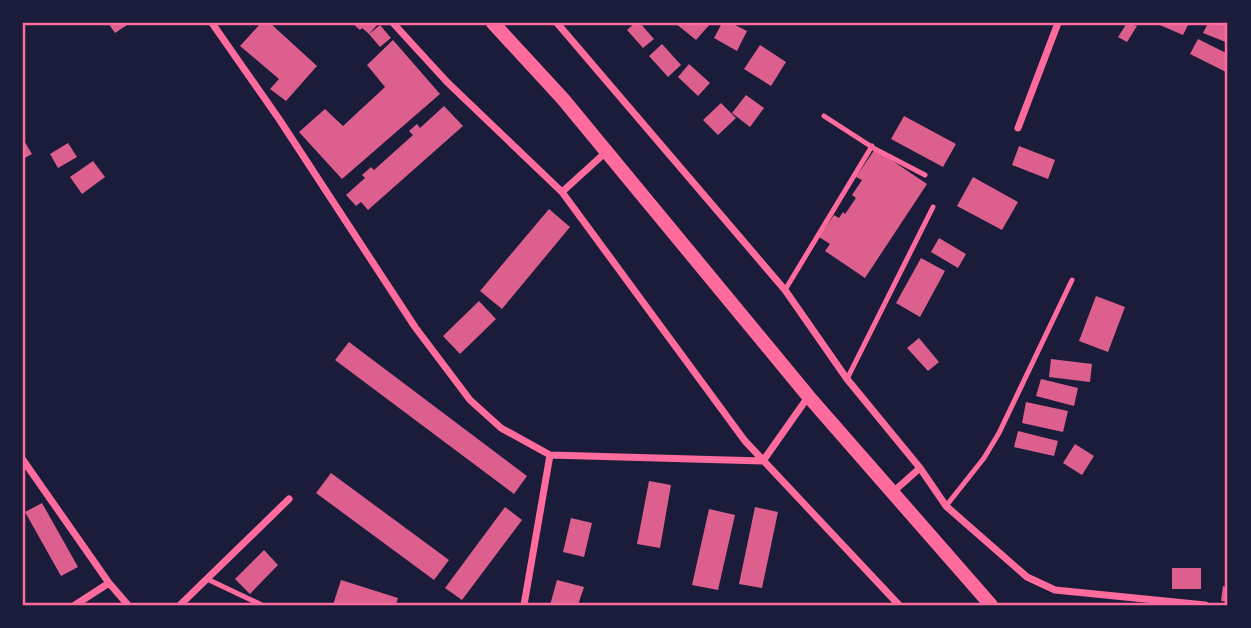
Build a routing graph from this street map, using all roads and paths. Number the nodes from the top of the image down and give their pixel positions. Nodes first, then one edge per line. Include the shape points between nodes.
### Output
1 (212, 23) edge
2 (393, 23) edge
3 (493, 23) edge
4 (558, 23) edge
5 (1058, 23) edge
6 (824, 116) dead end
7 (1018, 128) dead end
8 (872, 146) junction
9 (606, 152) junction
10 (925, 175) dead end
11 (562, 192) junction
12 (933, 207) dead end
13 (1072, 280) dead end
14 (785, 290) junction
15 (848, 379) junction
16 (809, 397) junction
17 (550, 455) junction
18 (23, 460) edge
19 (763, 461) junction
20 (920, 468) junction
21 (892, 493) junction
22 (289, 499) dead end
23 (946, 506) junction
24 (207, 579) junction
25 (109, 583) junction
26 (75, 605) edge
27 (128, 605) edge
28 (180, 605) edge
29 (262, 605) edge
30 (524, 605) edge
31 (899, 605) edge
32 (991, 605) edge
33 (1205, 605) edge

1 - 17 street via 415,327 470,400 501,428
2 - 11 street via 447,82
3 - 9 main road
4 - 14 street
5 - 7 street
6 - 8 lane
8 - 10 lane
8 - 14 lane
9 - 11 street
9 - 16 main road
11 - 19 street
12 - 15 lane
13 - 23 lane via 999,433
14 - 15 street
15 - 20 street
16 - 19 street
16 - 21 main road
17 - 19 street
17 - 30 street
18 - 25 street
19 - 31 street
20 - 21 street
20 - 23 street
21 - 32 main road
22 - 24 street
23 - 33 street via 1027,577 1055,590
24 - 28 street
24 - 29 lane
25 - 26 street
25 - 27 street

